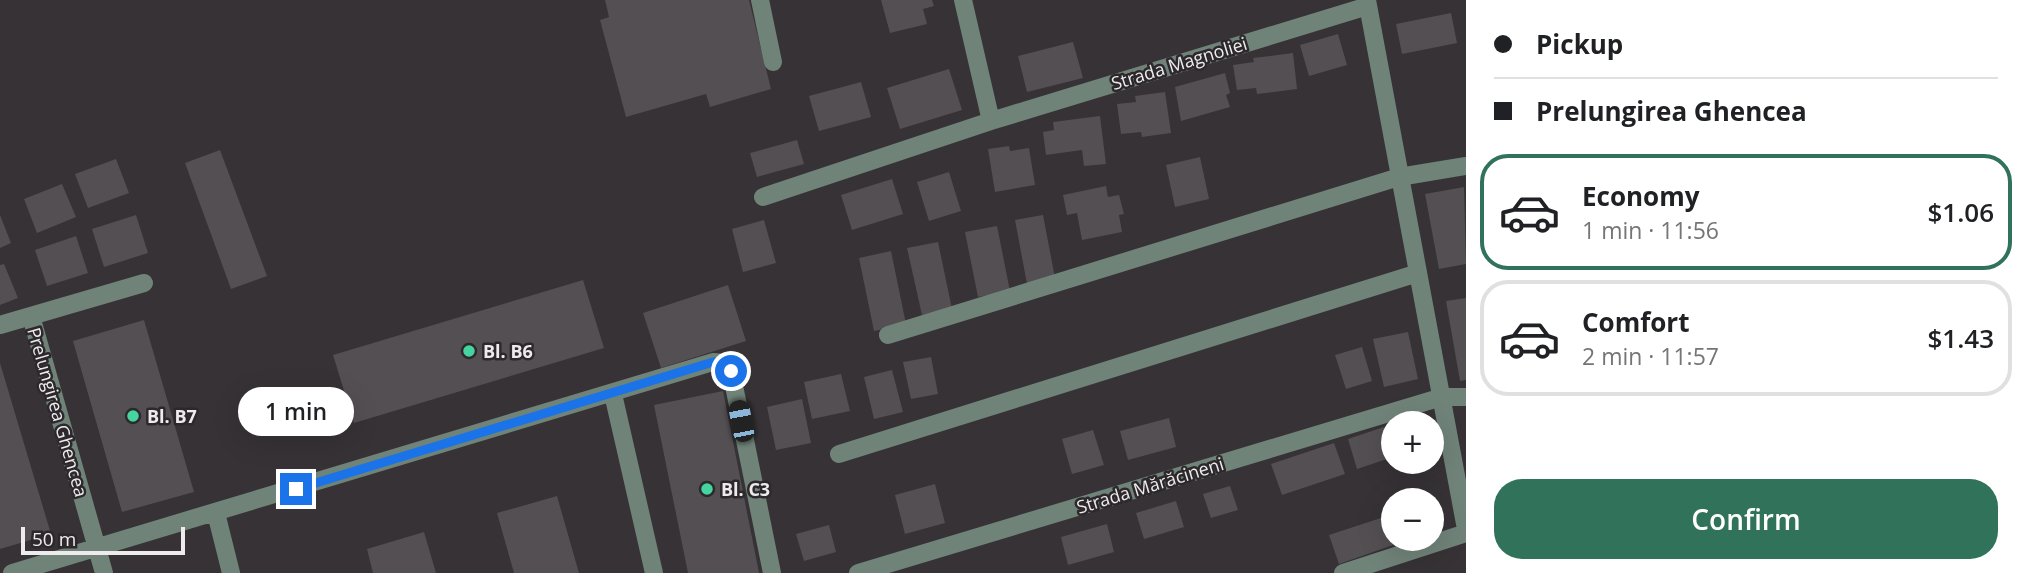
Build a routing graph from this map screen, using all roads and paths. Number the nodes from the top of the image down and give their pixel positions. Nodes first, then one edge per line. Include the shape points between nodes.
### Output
1 (760, 0) edge
2 (963, 0) edge
3 (1367, 3) edge
4 (774, 62) dead end
5 (990, 121) junction
6 (1466, 166) edge
7 (1399, 177) junction
8 (763, 197) dead end
9 (1418, 273) junction
10 (144, 283) dead end
11 (31, 316) junction
12 (0, 325) edge
13 (888, 335) dead end
14 (613, 394) junction
15 (1442, 397) junction
16 (1466, 397) edge
17 (839, 454) dead end
18 (216, 513) junction
19 (1466, 531) edge
20 (97, 549) junction
21 (12, 573) edge
22 (104, 573) edge
23 (232, 573) edge
24 (654, 573) edge
25 (772, 573) edge
26 (858, 573) edge
27 (1343, 573) edge

1 - 4 street
2 - 5 street
3 - 5 street, Strada Magnoliei
3 - 7 street
5 - 8 street, Strada Magnoliei
6 - 7 street
7 - 9 street
7 - 13 street
9 - 15 street
9 - 17 street
10 - 11 street, Prelungirea Ghencea
11 - 12 street, Prelungirea Ghencea
11 - 20 street, Prelungirea Ghencea
14 - 18 street
14 - 24 street
14 - 25 street via 713,362 725,363 731,371
15 - 16 street, Strada Mărăcineni
15 - 19 street
15 - 26 street, Strada Mărăcineni
18 - 20 street
18 - 23 street
19 - 27 street
20 - 21 street
20 - 22 street, Prelungirea Ghencea

